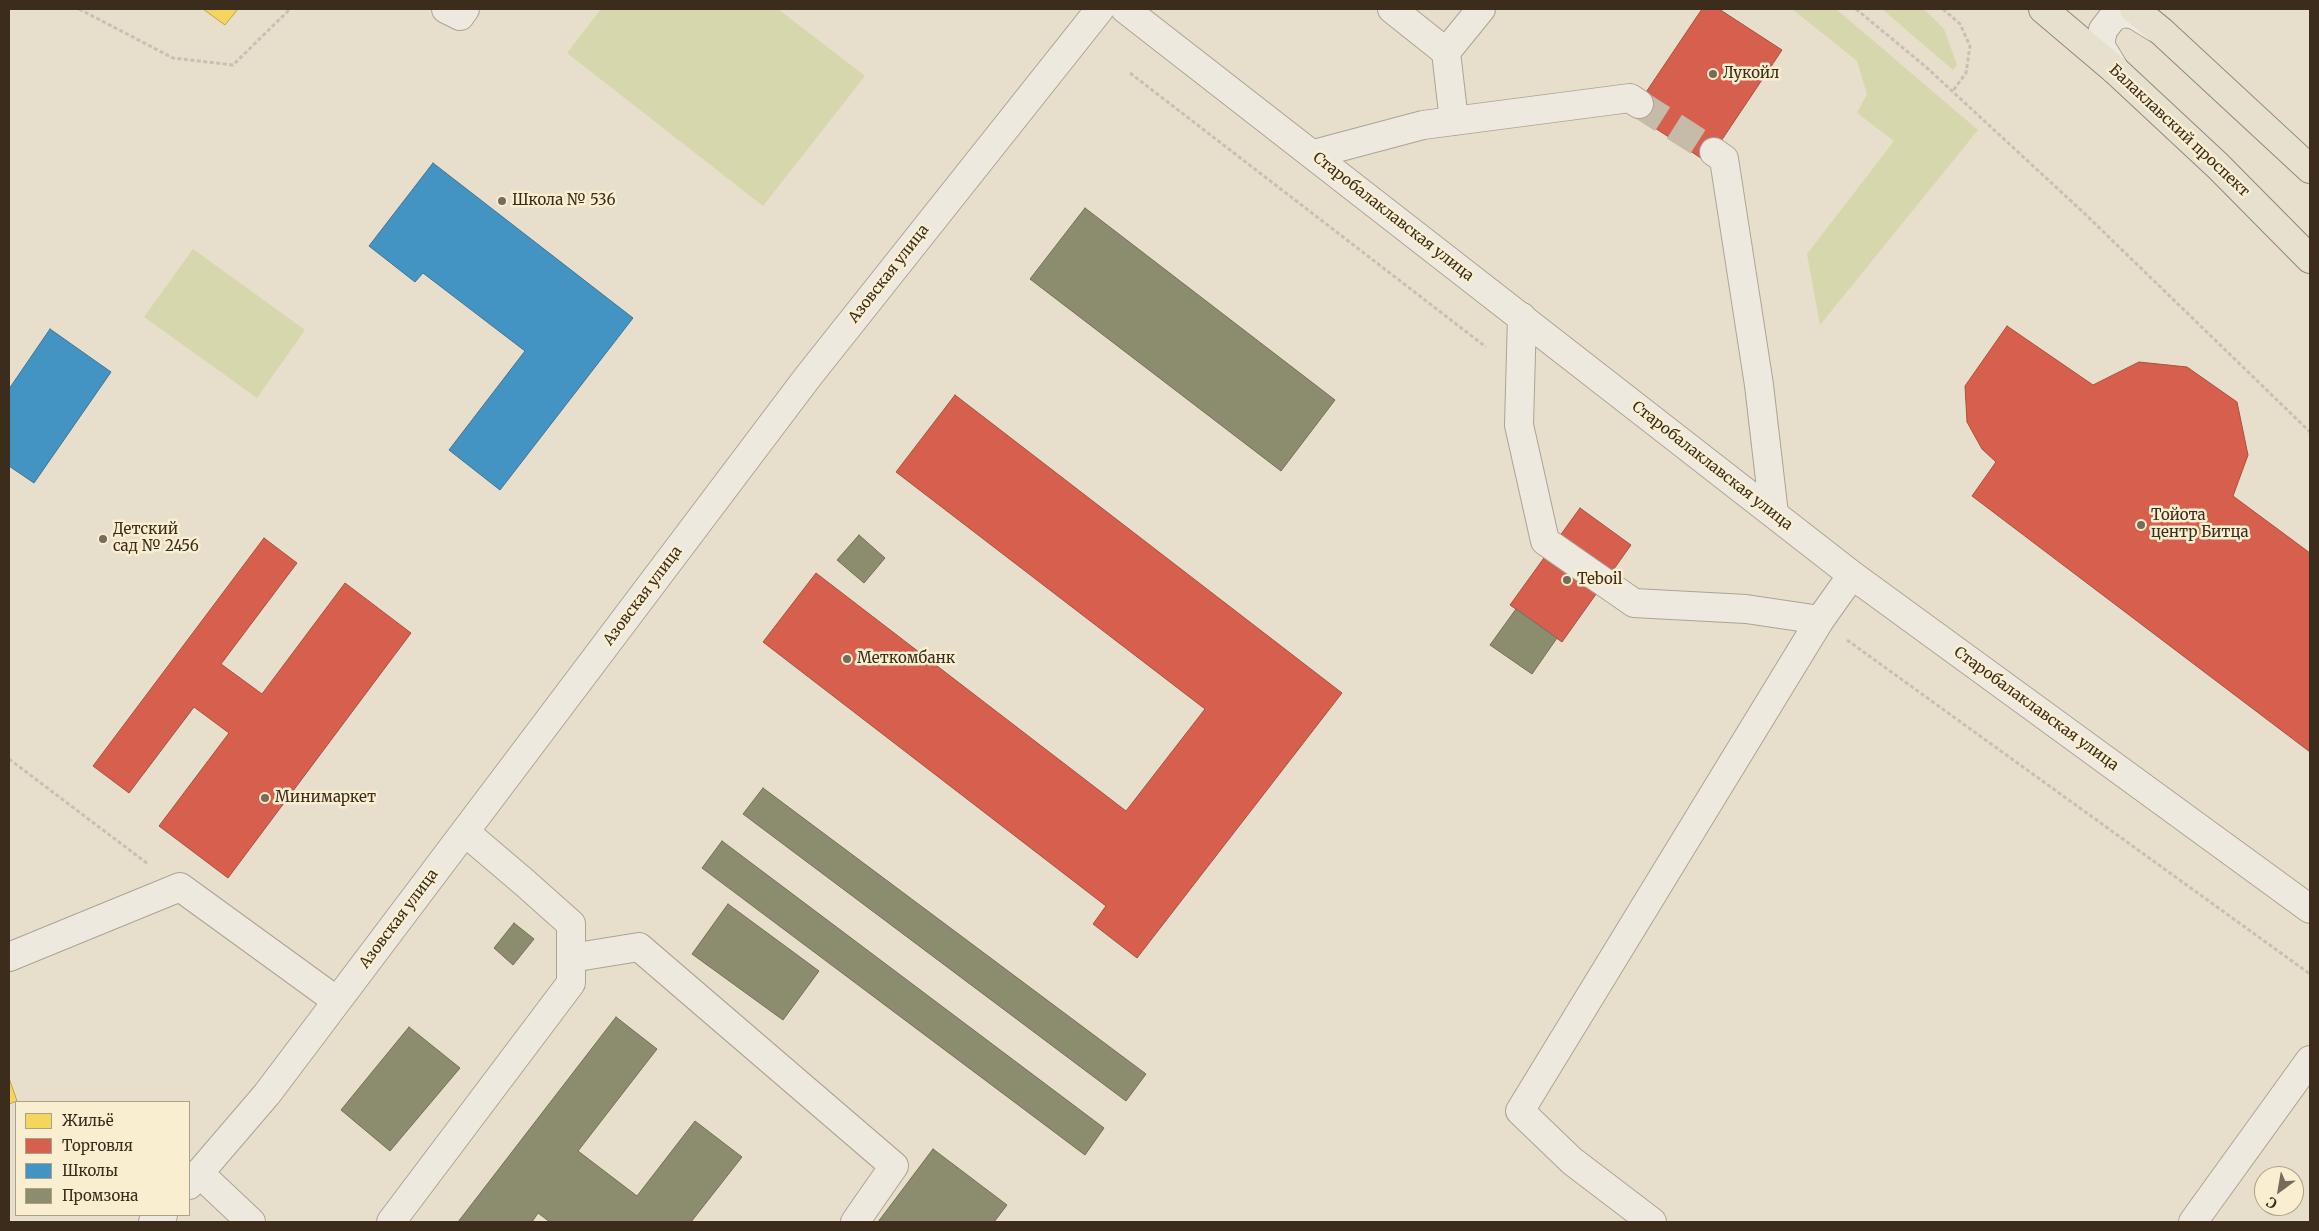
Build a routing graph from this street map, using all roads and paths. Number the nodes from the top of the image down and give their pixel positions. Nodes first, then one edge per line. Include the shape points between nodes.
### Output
1 (78, 9) edge
2 (290, 9) edge
3 (446, 9) edge
4 (465, 9) edge
5 (1100, 9) edge
6 (1126, 9) edge
7 (1392, 9) edge
8 (1481, 9) edge
9 (1856, 9) edge
10 (1943, 9) edge
11 (2043, 9) edge
12 (2134, 9) edge
13 (2161, 32) junction
14 (1446, 52) junction
15 (2116, 70) junction
16 (1130, 73) dead end
17 (1952, 92) junction
18 (1639, 104) tunnel mouth
19 (1454, 121) junction
20 (1714, 152) tunnel mouth
21 (1314, 154) junction
22 (2310, 169) edge
23 (2310, 259) edge
24 (1522, 317) junction
25 (1520, 374) junction
26 (2310, 432) edge
27 (1774, 514) junction
28 (1852, 575) junction
29 (1820, 620) junction
30 (9, 759) edge
31 (465, 832) junction
32 (180, 887) junction
33 (2310, 909) edge
34 (9, 957) edge
35 (571, 958) junction
36 (2310, 974) edge
37 (337, 1001) junction
38 (2310, 1060) edge
39 (194, 1179) edge
40 (251, 1222) edge
41 (391, 1222) edge
42 (855, 1222) edge
43 (1652, 1222) edge
44 (2193, 1222) edge

1 - 2 path via 173,58 233,65
3 - 4 street via 460,16
5 - 31 street, Азовская улица via 813,370
6 - 21 street, Старобалаклавская улица
7 - 14 street
8 - 14 street
9 - 17 path
10 - 17 path via 1960,24 1970,46 1966,73
11 - 15 main road, Балаклавский проспект
12 - 13 main road
13 - 15 street via 2135,15 2124,13 2113,18 2103,30 2100,44
13 - 22 main road
14 - 19 street
15 - 23 main road, Балаклавский проспект
16 - 25 path
17 - 26 path via 2084,213
18 - 19 street via 1630,98
19 - 21 street via 1423,125
20 - 27 street via 1724,159 1759,385
21 - 24 street, Старобалаклавская улица
24 - 25 street
24 - 27 street, Старобалаклавская улица
25 - 29 street via 1519,425 1545,541 1634,603 1746,609
27 - 28 street, Старобалаклавская улица
28 - 29 street
28 - 33 street, Старобалаклавская улица
29 - 36 path
29 - 43 street via 1520,1111 1572,1161
30 - 32 path
31 - 35 street via 571,924
31 - 37 street, Азовская улица
32 - 34 street
32 - 37 street
35 - 41 street via 571,983
35 - 42 street via 639,948 894,1166
37 - 39 street, Азовская улица via 267,1094
38 - 44 street
39 - 40 street

